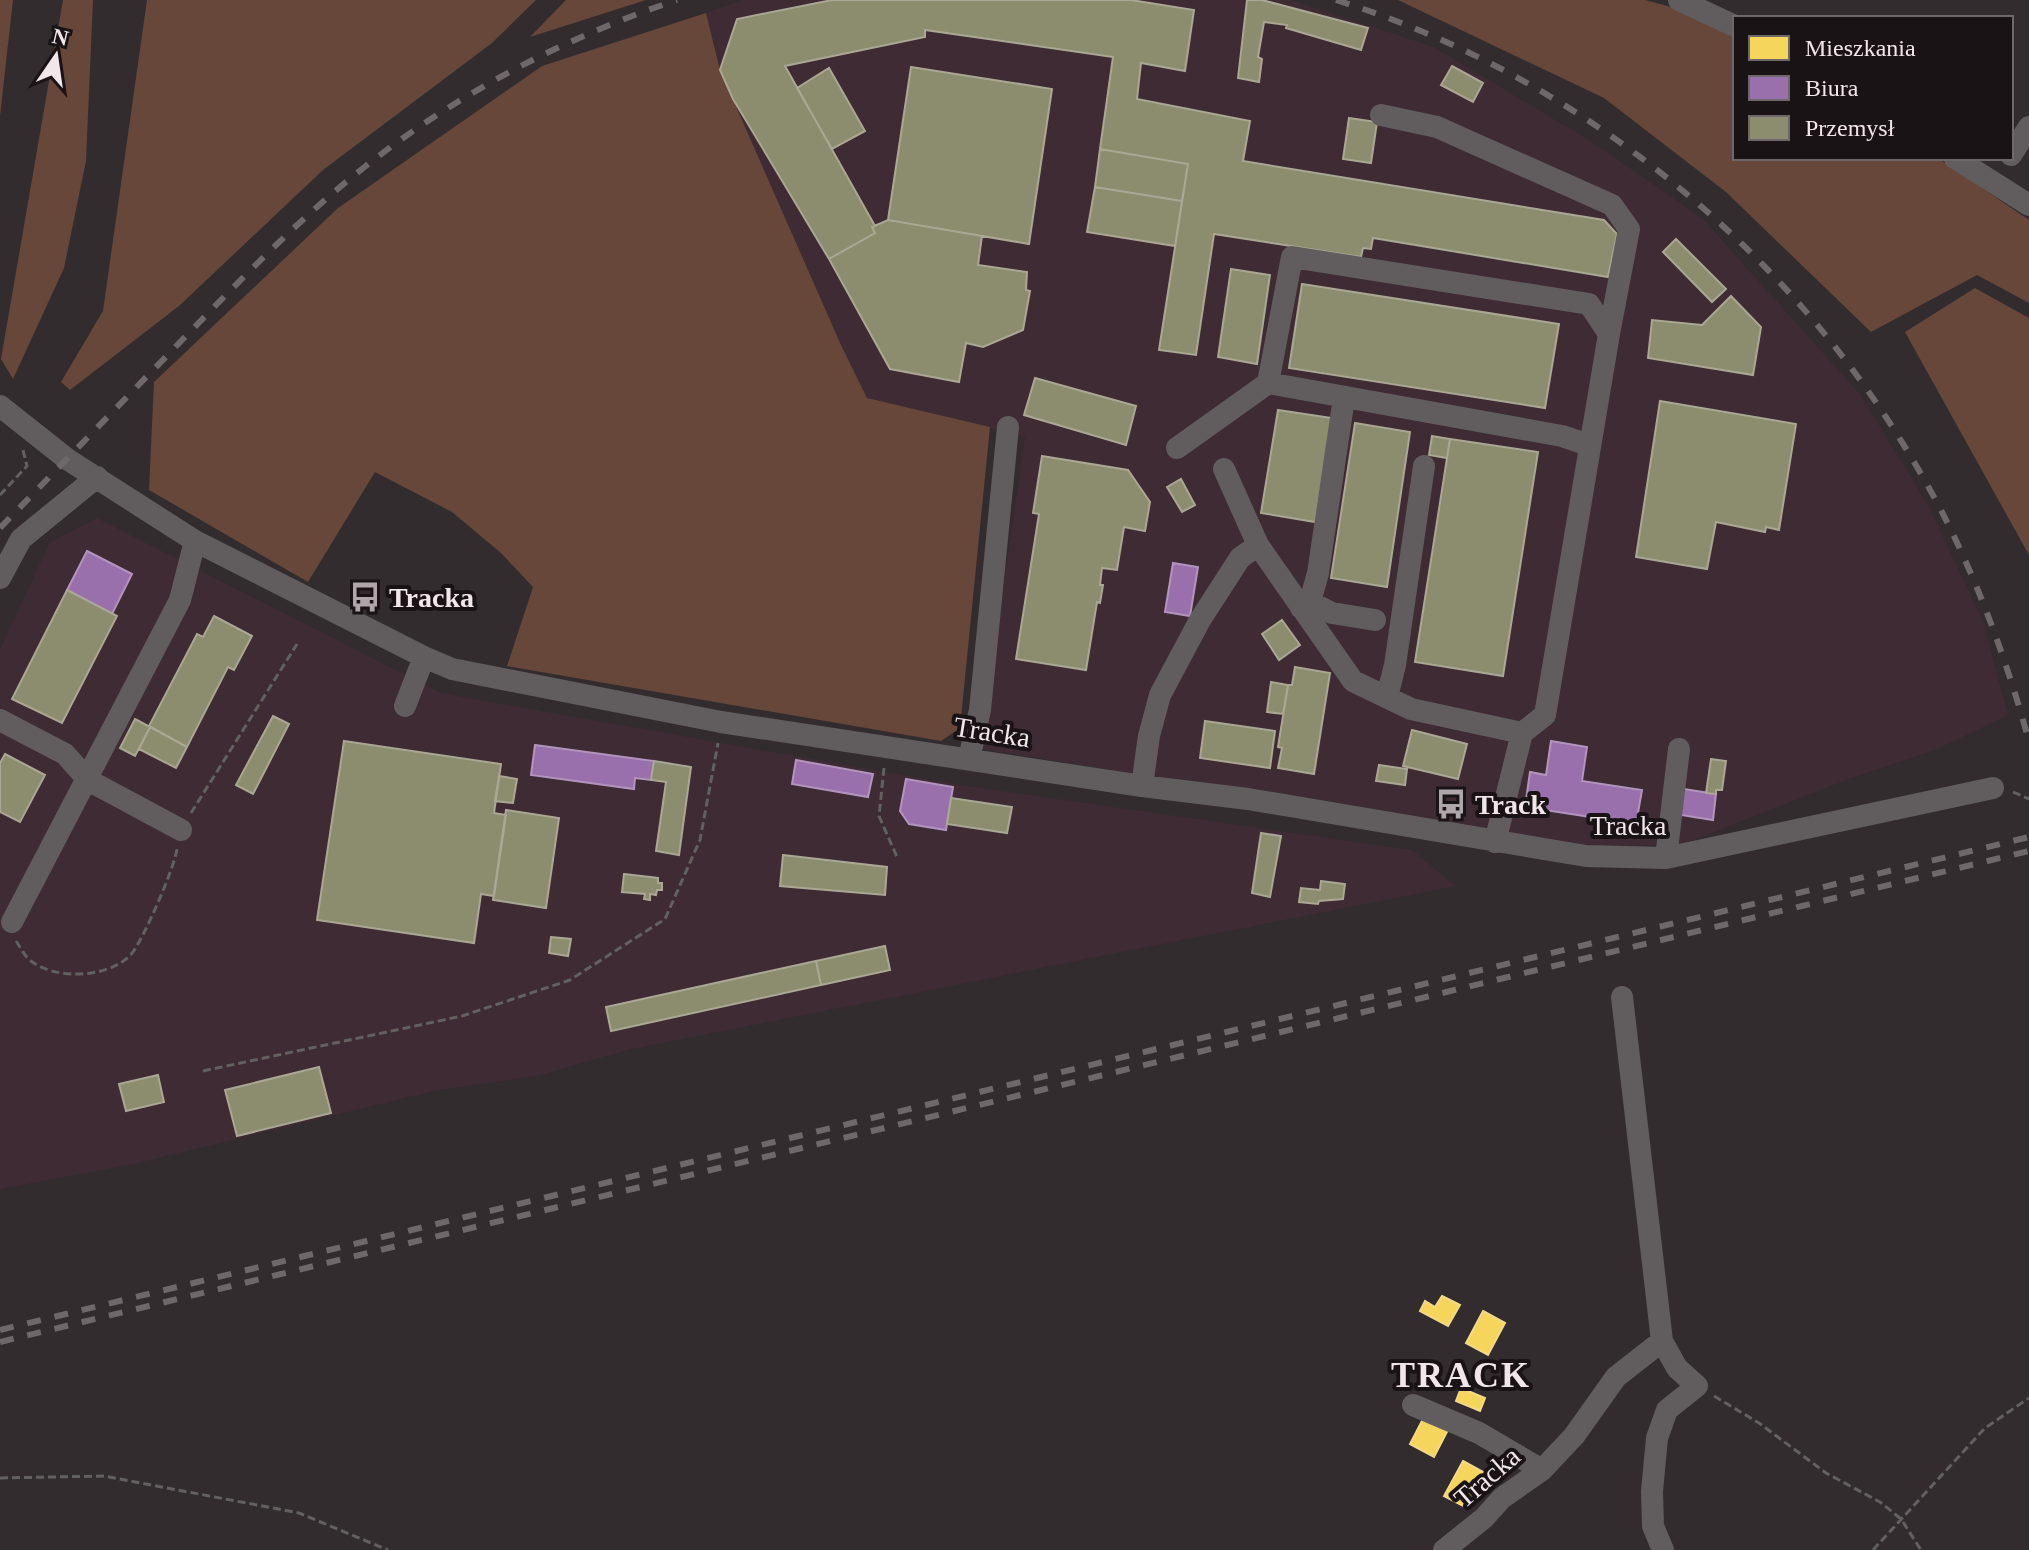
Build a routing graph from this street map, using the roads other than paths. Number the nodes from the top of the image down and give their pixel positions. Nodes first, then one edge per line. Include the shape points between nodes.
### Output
1 (1679, 0) edge
2 (1733, 25) edge
3 (1381, 115) dead end
4 (2029, 127) edge
5 (2013, 151) edge
6 (1958, 160) edge
7 (2008, 160) edge
8 (1994, 182) junction
9 (2029, 205) edge
10 (1609, 334) junction
11 (1268, 383) junction
12 (1344, 398) junction
13 (4, 410) edge
14 (1008, 427) dead end
15 (1589, 445) junction
16 (1177, 448) dead end
17 (1424, 466) dead end
18 (1224, 469) dead end
19 (97, 477) junction
20 (195, 541) junction
21 (1258, 545) junction
22 (0, 578) edge
23 (1306, 605) junction
24 (1375, 620) dead end
25 (424, 657) junction
26 (1387, 697) junction
27 (405, 706) dead end
28 (0, 720) edge
29 (1522, 733) junction
30 (1679, 749) dead end
31 (969, 759) junction
32 (88, 780) junction
33 (1142, 786) junction
34 (1993, 788) dead end
35 (181, 830) dead end
36 (1495, 842) junction
37 (1666, 858) junction
38 (12, 922) dead end
39 (1622, 997) dead end
40 (1662, 1341) junction
41 (1413, 1405) dead end
42 (1542, 1470) junction
43 (1444, 1550) edge
44 (1663, 1550) edge

1 - 2 street
3 - 10 street via 1437,127 1612,205 1629,229
4 - 5 street
6 - 8 street
7 - 8 street
8 - 9 street
10 - 11 street via 1589,304 1292,257
10 - 15 street
11 - 12 street
11 - 16 street
12 - 15 street
12 - 23 street via 1318,573
13 - 19 street, Tracka
14 - 31 street via 980,710
15 - 29 street via 1545,715
17 - 26 street
18 - 21 street
19 - 20 street, Tracka
19 - 22 street via 21,539
20 - 25 street, Tracka
20 - 32 street via 180,600
21 - 23 street
21 - 33 street via 1240,558 1160,695
23 - 24 street
23 - 26 street via 1353,681
25 - 27 street
25 - 31 street, Tracka via 452,669 721,722
26 - 29 street via 1411,709
28 - 32 street via 65,754
29 - 36 street
30 - 37 street
31 - 33 street, Tracka
32 - 35 street
32 - 38 street
33 - 36 street, Tracka
34 - 37 street, Tracka
36 - 37 street, Tracka via 1586,856
39 - 40 street
40 - 42 street, Tracka via 1616,1377
40 - 44 street via 1677,1368 1697,1386 1667,1410 1657,1438 1653,1526
41 - 42 street via 1479,1433
42 - 43 street, Tracka

